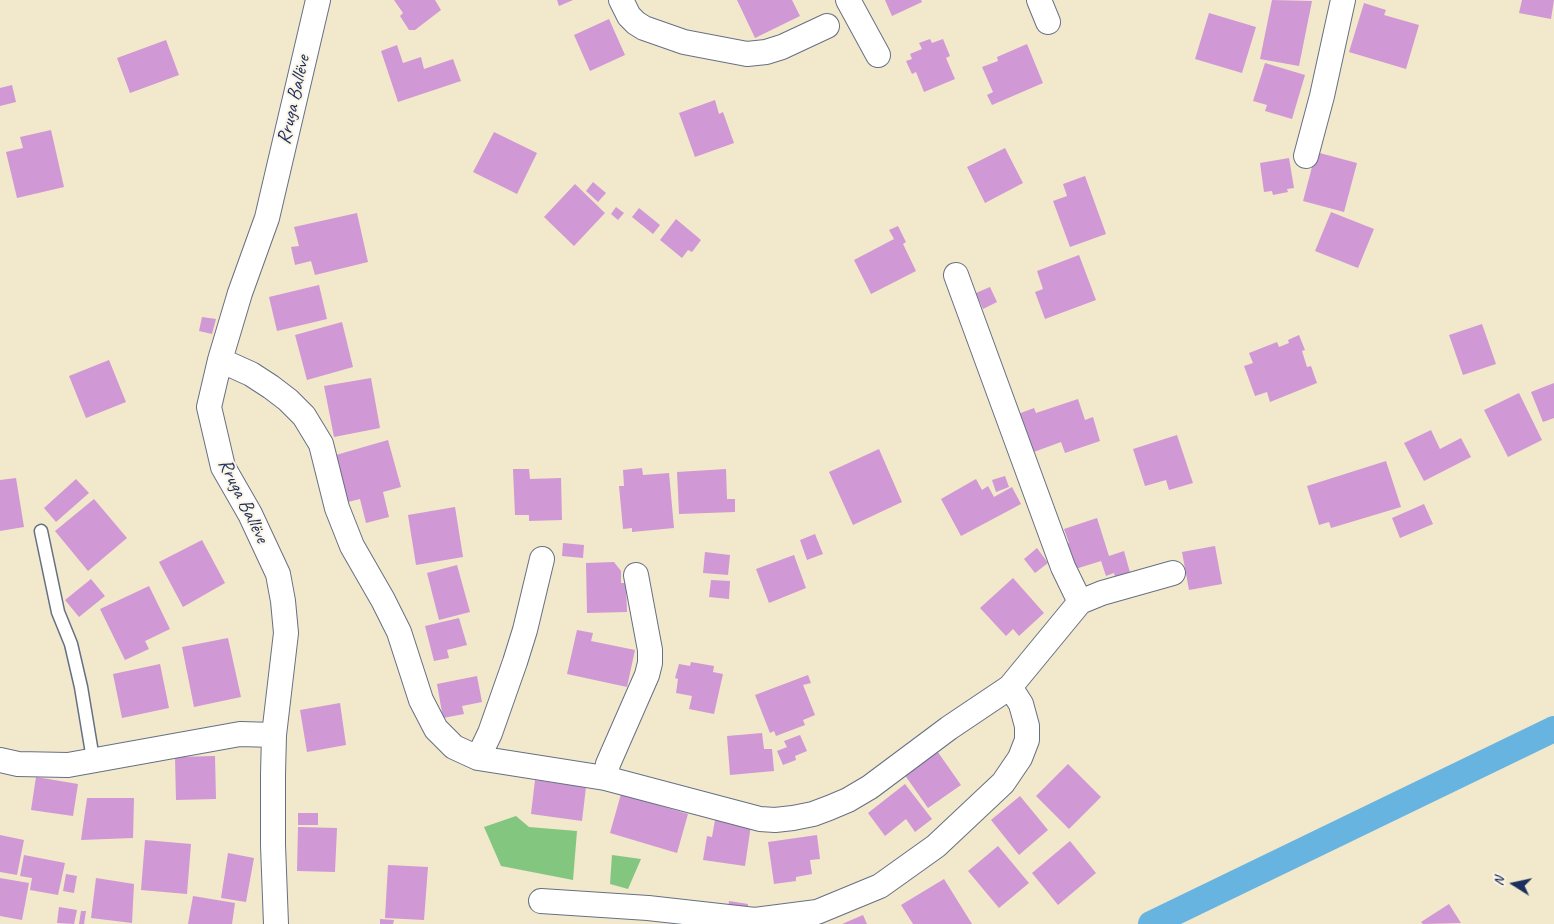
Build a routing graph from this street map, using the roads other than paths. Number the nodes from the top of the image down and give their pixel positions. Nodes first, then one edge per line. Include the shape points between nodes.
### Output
1 (316, 0) edge
2 (621, 0) edge
3 (848, 0) edge
4 (1039, 0) edge
5 (1343, 0) edge
6 (1048, 22) dead end
7 (827, 26) dead end
8 (878, 55) dead end
9 (1306, 156) dead end
10 (956, 275) dead end
11 (220, 360) junction
12 (41, 530) dead end
13 (542, 559) dead end
14 (1173, 573) dead end
15 (636, 575) dead end
16 (1080, 602) junction
17 (1010, 687) junction
18 (274, 735) junction
19 (478, 758) junction
20 (93, 759) junction
21 (0, 760) edge
22 (605, 778) junction
23 (541, 901) dead end
24 (276, 924) edge

1 - 11 street, Rruga Ballëve via 266,218
2 - 7 street via 629,16 644,28 684,42 747,54 782,47
3 - 8 street
4 - 6 street
5 - 9 street
10 - 16 street via 1063,567
11 - 18 street, Rruga Ballëve via 209,407 223,467 250,514 278,574 283,601 286,633
11 - 19 street via 251,374 304,416 321,444 337,508 352,546 399,632 428,715 436,729 454,747
12 - 20 lane via 58,612 71,644 81,687
13 - 19 street via 515,662
14 - 16 street via 1102,592
15 - 22 street via 650,663
16 - 17 street
17 - 22 street via 870,787 814,814 775,820 760,818
17 - 23 street via 1021,704 1028,726 1020,758 1003,783 936,846 880,886 817,912 755,920
18 - 20 street via 240,734
18 - 24 street, Rruga Ballëve
19 - 22 street
20 - 21 street via 68,765 18,764

